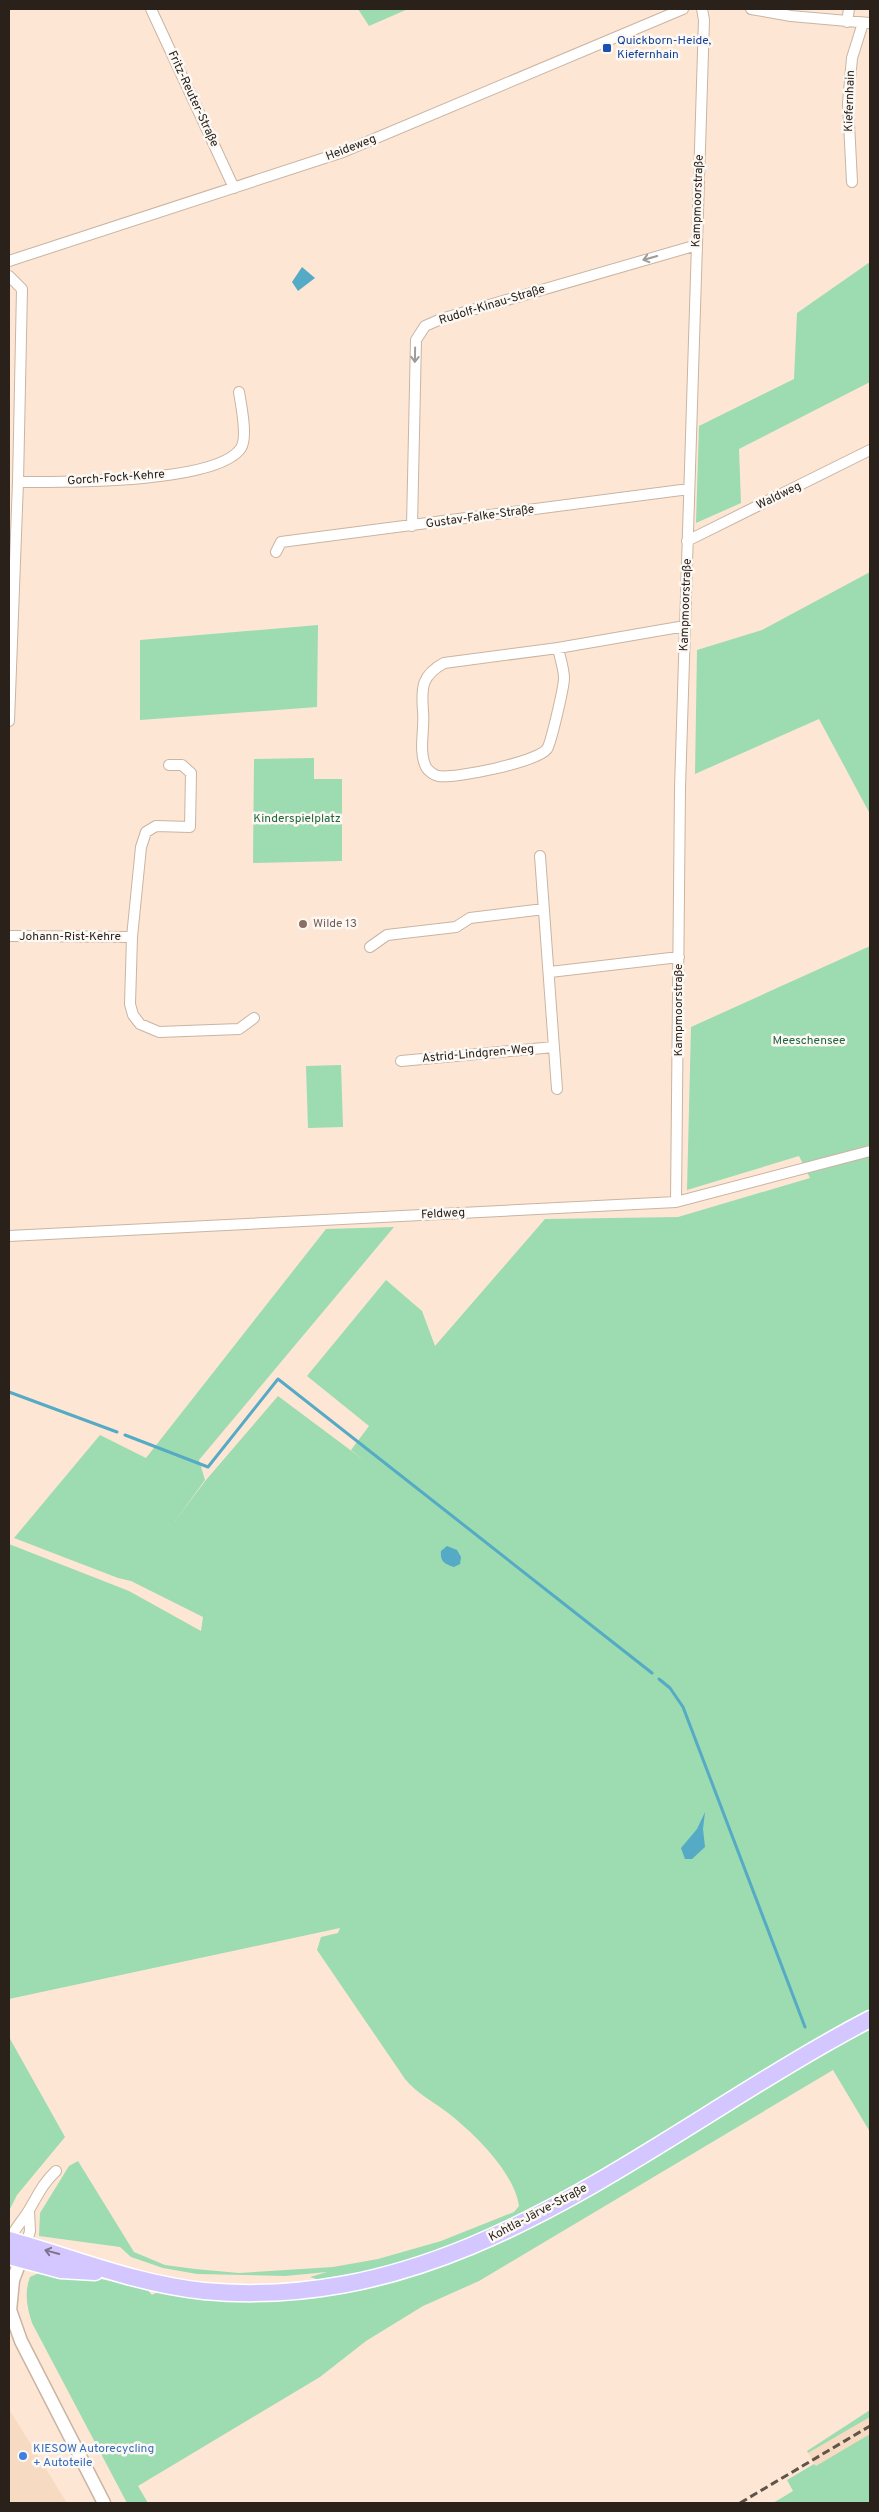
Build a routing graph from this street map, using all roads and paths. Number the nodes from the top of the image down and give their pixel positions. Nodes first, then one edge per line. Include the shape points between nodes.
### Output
1 (151, 9) edge
2 (683, 9) edge
3 (702, 9) edge
4 (751, 9) edge
5 (849, 9) edge
6 (848, 22) junction
7 (866, 23) edge
8 (852, 182) dead end
9 (234, 188) junction
10 (697, 244) junction
11 (9, 262) edge
12 (9, 276) edge
13 (239, 392) dead end
14 (870, 450) edge
15 (18, 482) junction
16 (689, 489) junction
17 (412, 526) junction
18 (688, 541) junction
19 (276, 552) dead end
20 (685, 626) junction
21 (558, 648) junction
22 (9, 721) edge
23 (169, 765) dead end
24 (540, 856) dead end
25 (544, 909) junction
26 (9, 936) edge
27 (132, 937) junction
28 (370, 947) dead end
29 (679, 957) junction
30 (550, 972) junction
31 (254, 1018) dead end
32 (554, 1047) junction
33 (401, 1062) dead end
34 (557, 1089) dead end
35 (870, 1151) edge
36 (676, 1202) junction
37 (9, 1236) edge
38 (870, 2019) edge
39 (56, 2171) dead end
40 (29, 2210) junction
41 (14, 2247) edge
42 (9, 2309) edge
43 (104, 2503) edge

1 - 9 street, Fritz-Reuter-Straße
2 - 9 street, Heideweg via 343,152
3 - 10 street, Kampmoorstraße
4 - 6 street, Kiefernhain
5 - 6 street
6 - 7 street, Kiefernhain
7 - 8 street, Kiefernhain via 852,58 848,104
9 - 11 street, Heideweg
10 - 16 street, Kampmoorstraße
10 -> 17 street, Rudolf-Kinau-Straße via 425,326 416,340
12 - 15 street via 22,289
13 - 15 street, Gorch-Fock-Kehre via 244,427 242,446 236,454 222,461 176,474 127,480
14 - 18 street, Waldweg
15 - 22 street
16 - 17 street, Gustav-Falke-Straße
16 - 18 street, Kampmoorstraße
17 - 19 street, Gustav-Falke-Straße via 281,542
18 - 20 street, Kampmoorstraße
20 - 21 street
20 - 29 street, Kampmoorstraße
21 - 21 street via 444,663 432,669 425,679 422,693 426,769 436,776 471,773 528,761 548,748 564,678
23 - 27 street, Johann-Rist-Kehre via 182,764 191,773 190,826 156,826 146,832 138,862
24 - 25 street
25 - 28 street via 470,918 456,927 386,935
25 - 30 street
26 - 27 street, Johann-Rist-Kehre
27 - 31 street, Johann-Rist-Kehre via 130,1004 140,1024 159,1032 239,1029
29 - 30 street
29 - 36 street, Kampmoorstraße
30 - 32 street
32 - 33 street, Astrid-Lindgren-Weg
32 - 34 street
35 - 36 street, Feldweg
36 - 37 street, Feldweg
38 - 41 main road, Kohtla-Järve-Straße via 520,2226 419,2266 343,2284 251,2293 170,2286 110,2272 61,2270
39 - 40 street via 40,2188
40 - 41 street via 16,2226
40 - 41 street via 30,2231
41 - 42 street
42 - 43 street via 16,2332

